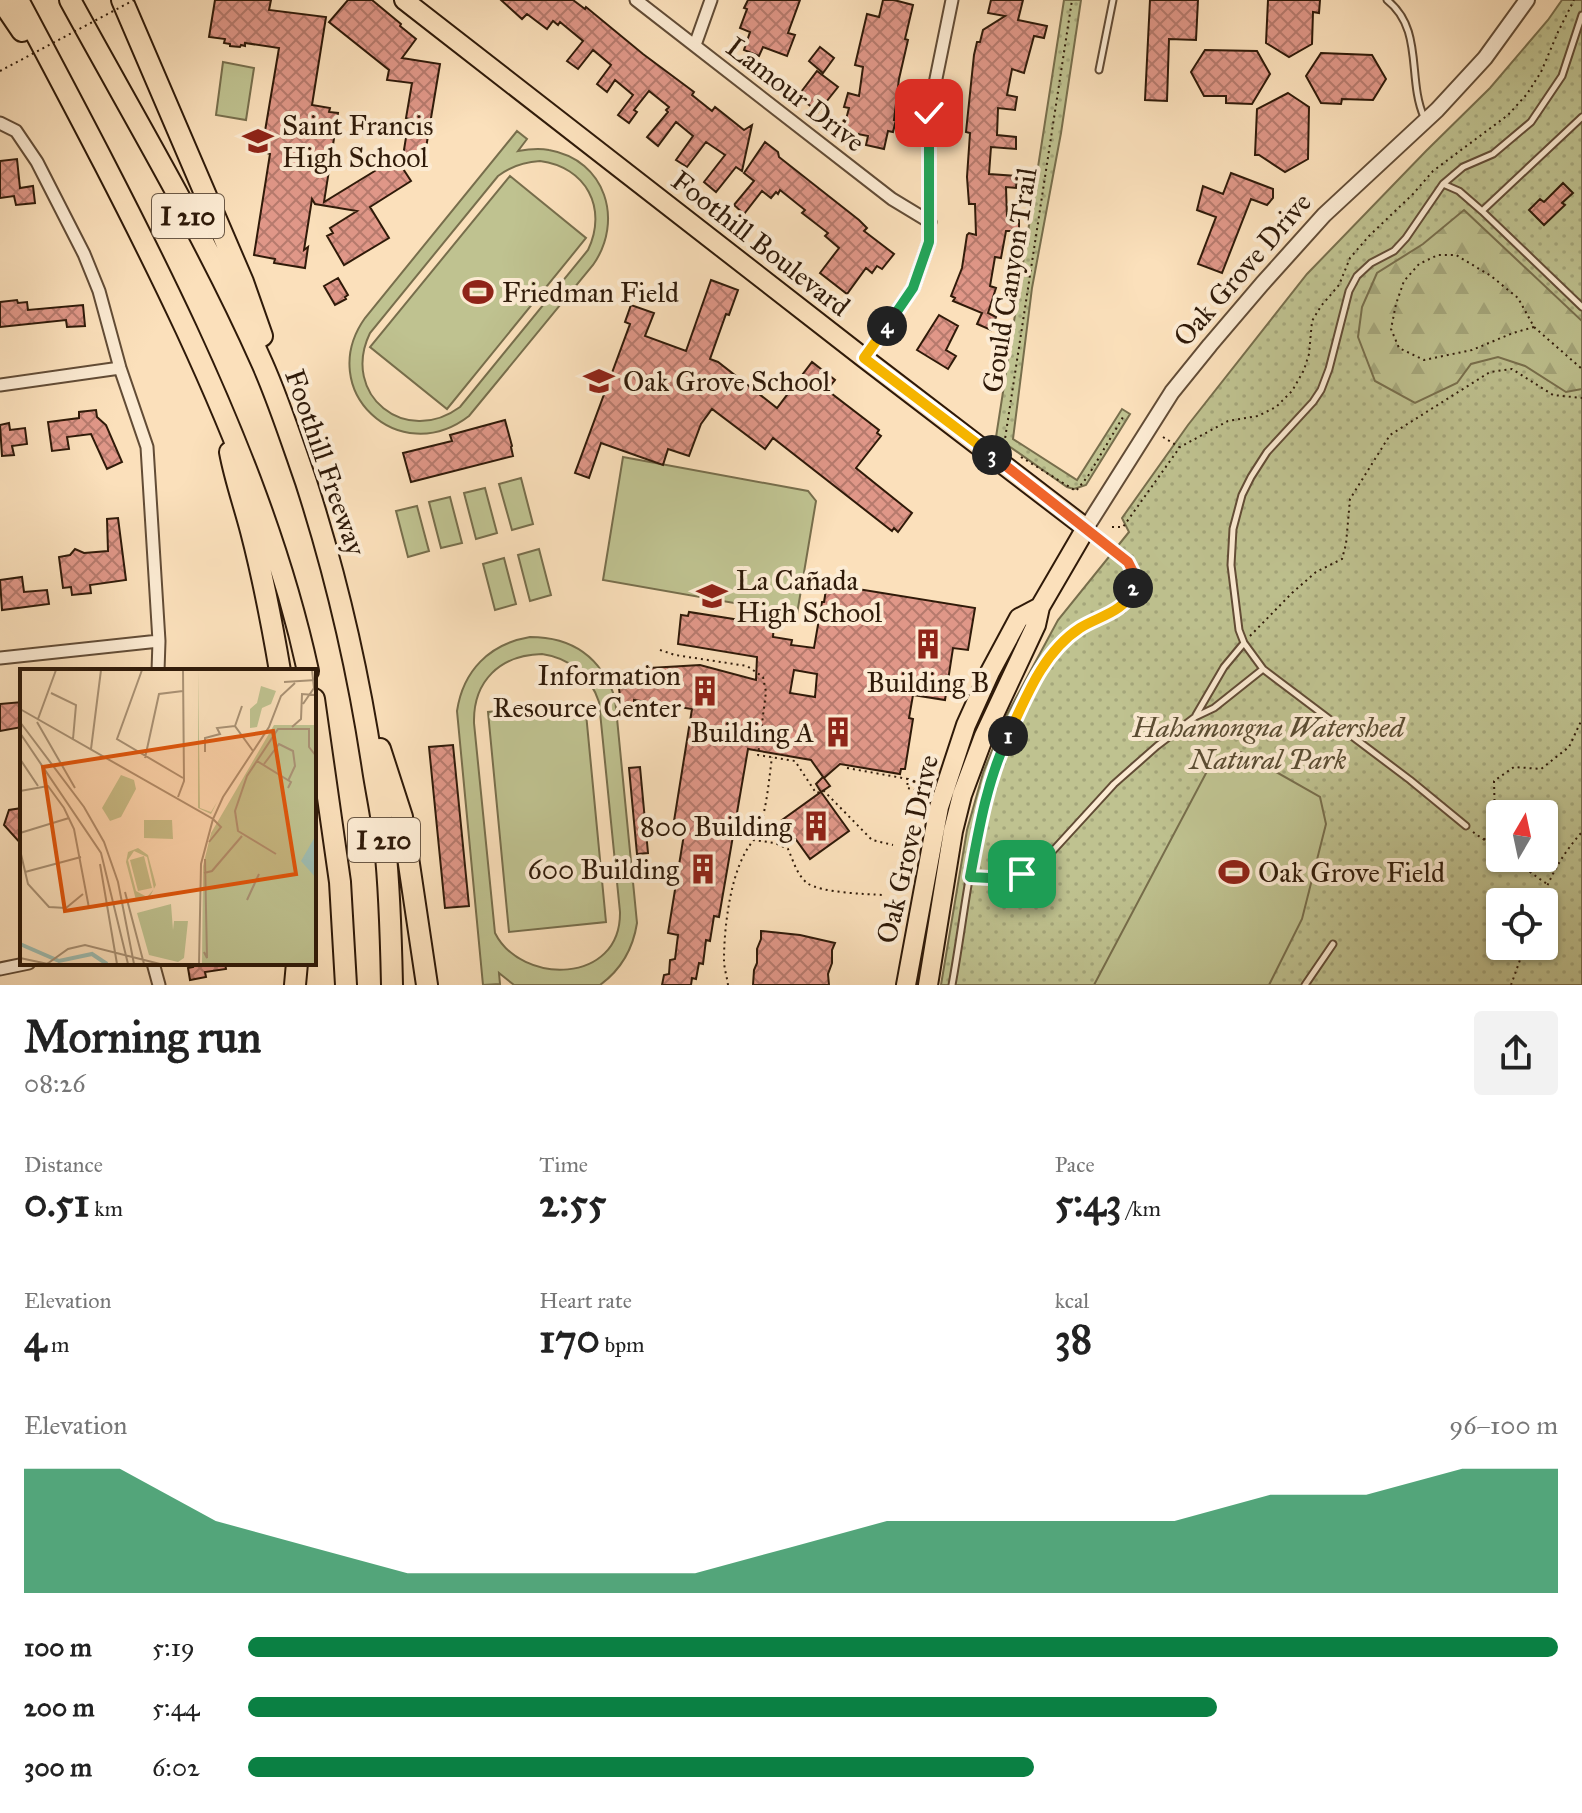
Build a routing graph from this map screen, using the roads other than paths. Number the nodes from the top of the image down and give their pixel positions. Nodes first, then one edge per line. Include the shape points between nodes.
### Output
1 (1, 0) edge
2 (18, 0) edge
3 (70, 0) edge
4 (122, 0) edge
5 (404, 0) edge
6 (636, 0) edge
7 (711, 0) edge
8 (952, 0) edge
9 (1113, 0) edge
10 (1387, 0) edge
11 (1527, 0) edge
12 (1582, 15) edge
13 (695, 45) junction
14 (1099, 70) dead end
15 (1582, 117) edge
16 (1426, 120) junction
17 (0, 123) edge
18 (89, 131) junction
19 (1443, 184) junction
20 (1482, 211) junction
21 (930, 222) junction
22 (1582, 307) edge
23 (864, 358) junction
24 (120, 368) junction
25 (0, 385) edge
26 (219, 401) junction
27 (292, 440) junction
28 (1086, 528) junction
29 (1040, 607) junction
30 (159, 641) junction
31 (1244, 643) junction
32 (0, 658) edge
33 (158, 669) edge
34 (280, 669) edge
35 (308, 669) edge
36 (1263, 669) junction
37 (362, 695) junction
38 (316, 713) edge
39 (1195, 717) junction
40 (1466, 826) road end
41 (970, 877) junction
42 (1333, 944) dead end
43 (20, 965) edge
44 (154, 965) edge
45 (297, 965) edge
46 (0, 969) edge
47 (159, 985) edge
48 (295, 985) edge
49 (346, 985) edge
50 (392, 985) edge
51 (427, 985) edge
52 (906, 985) edge
53 (928, 985) edge
54 (952, 985) edge
55 (1305, 985) edge

1 - 18 highway
2 - 18 highway, I 210
3 - 27 highway, Foothill Freeway / I 210 via 236,306
4 - 27 highway via 243,282
5 - 23 main road, Foothill Boulevard
6 - 13 street, Lamour Drive
7 - 13 street
8 - 21 street via 929,113
9 - 14 lane
10 - 16 lane via 1399,9 1410,36 1417,102
11 - 16 street, Oak Grove Drive via 1485,58
12 - 19 lane via 1562,76 1531,122 1493,154 1463,167
13 - 21 street, Lamour Drive via 892,199
15 - 20 lane
16 - 28 street, Oak Grove Drive via 1324,215 1210,345 1172,392
17 - 24 street via 16,131 61,205 99,291
18 - 26 highway, I 210
19 - 20 lane
19 - 31 lane via 1394,251 1357,276 1321,390 1267,452 1242,495 1231,565
20 - 22 lane
21 - 23 street via 929,242 913,288
23 - 28 main road, Foothill Boulevard
24 - 25 street
24 - 30 street via 147,447
26 - 34 highway
26 - 35 highway, I 210 via 261,505
27 - 37 highway, Foothill Freeway / I 210 via 332,564
28 - 29 main road, Oak Grove Drive
28 - 41 lane via 1128,562 1133,591 1127,602 1059,645 1045,663 999,756
29 - 52 main road, Oak Grove Drive via 1019,618 966,725 935,825
29 - 53 main road, Oak Grove Drive via 959,803
30 - 32 street
30 - 33 street
31 - 36 lane
31 - 39 lane
36 - 39 lane
36 - 40 lane
37 - 50 highway, Foothill Freeway / I 210 via 385,844
37 - 51 highway via 402,817
38 - 49 highway, I 210 via 340,882
39 - 41 lane via 1125,774 1049,855 1009,879
41 - 54 lane
42 - 55 lane
43 - 46 street
44 - 47 street
45 - 48 highway

